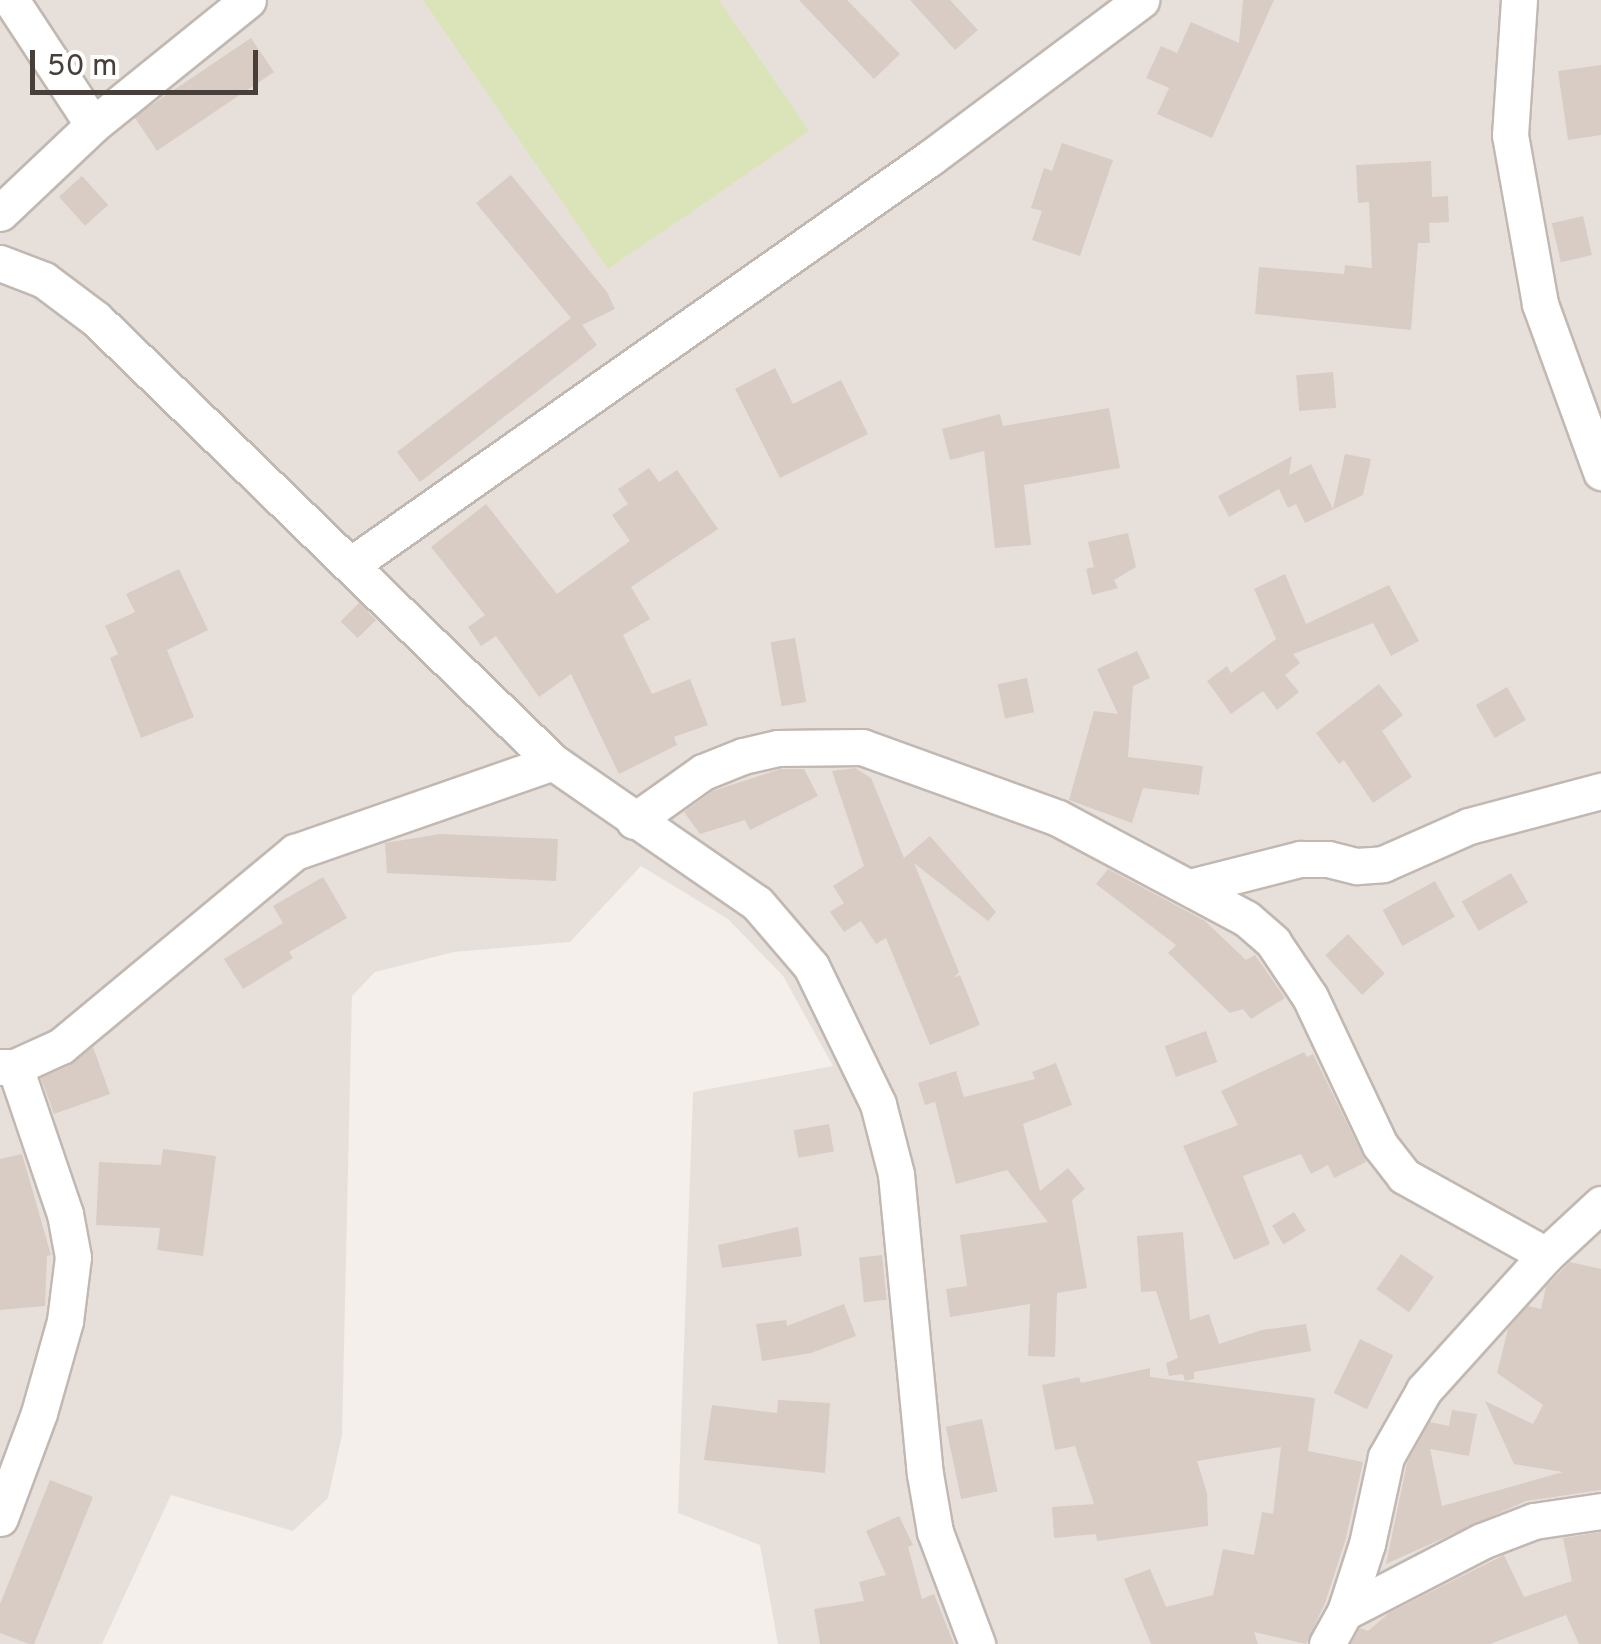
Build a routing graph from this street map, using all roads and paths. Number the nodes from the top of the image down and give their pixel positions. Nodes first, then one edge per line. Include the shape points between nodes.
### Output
1 (10, 0) edge
2 (248, 0) edge
3 (1141, 0) edge
4 (1519, 0) edge
5 (93, 125) junction
6 (0, 213) edge
7 (0, 263) edge
8 (1601, 472) edge
9 (352, 564) junction
10 (553, 762) junction
11 (1601, 791) edge
12 (634, 821) junction
13 (1190, 887) junction
14 (7, 1067) edge
15 (1601, 1204) edge
16 (1546, 1256) junction
17 (1601, 1510) edge
18 (0, 1518) edge
19 (1345, 1612) junction
20 (976, 1644) edge
21 (1327, 1644) edge

1 - 5 street
2 - 5 street
3 - 9 street via 930,158
4 - 8 street via 1510,135 1540,304
5 - 6 street
7 - 9 street via 44,280 96,319
9 - 10 street
10 - 12 street
10 - 14 street via 295,852 61,1046
11 - 13 street via 1469,826 1383,864 1300,859
12 - 13 street via 703,772 742,756 777,748 862,747 1023,802
12 - 20 street via 757,903 812,966 878,1104 896,1174 932,1513
13 - 16 street via 1248,919 1283,952 1380,1146 1404,1176
14 - 18 street via 65,1214 73,1256 65,1322
15 - 16 street
16 - 19 street via 1424,1390 1386,1456
17 - 19 street via 1534,1521 1482,1541
19 - 21 street

